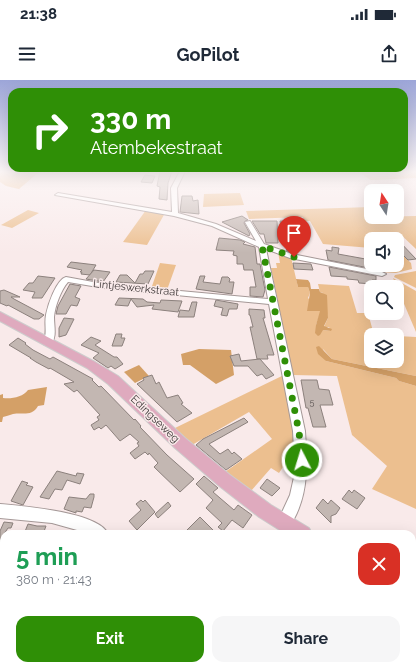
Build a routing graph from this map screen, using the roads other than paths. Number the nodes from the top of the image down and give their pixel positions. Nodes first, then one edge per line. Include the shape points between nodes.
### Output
1 (80, 199) edge
2 (174, 199) edge
3 (175, 214) junction
4 (248, 222) dead end
5 (262, 246) junction
6 (382, 274) dead end
7 (274, 302) junction
8 (0, 316) edge
9 (48, 343) junction
10 (0, 511) edge
11 (284, 523) junction
12 (92, 530) edge
13 (296, 530) edge

1 - 3 street
2 - 3 street
3 - 5 street via 214,225
4 - 5 street
5 - 6 street via 290,256
5 - 7 street
7 - 9 street, Lintjeswerkstraat via 104,286 66,279 62,282 51,312 51,336
7 - 11 street via 302,460 300,484 294,504
8 - 9 main road, Edingseweg
9 - 11 main road, Edingseweg via 91,365 113,380 197,458 248,499
10 - 12 street via 71,520
11 - 13 main road, Edingseweg

